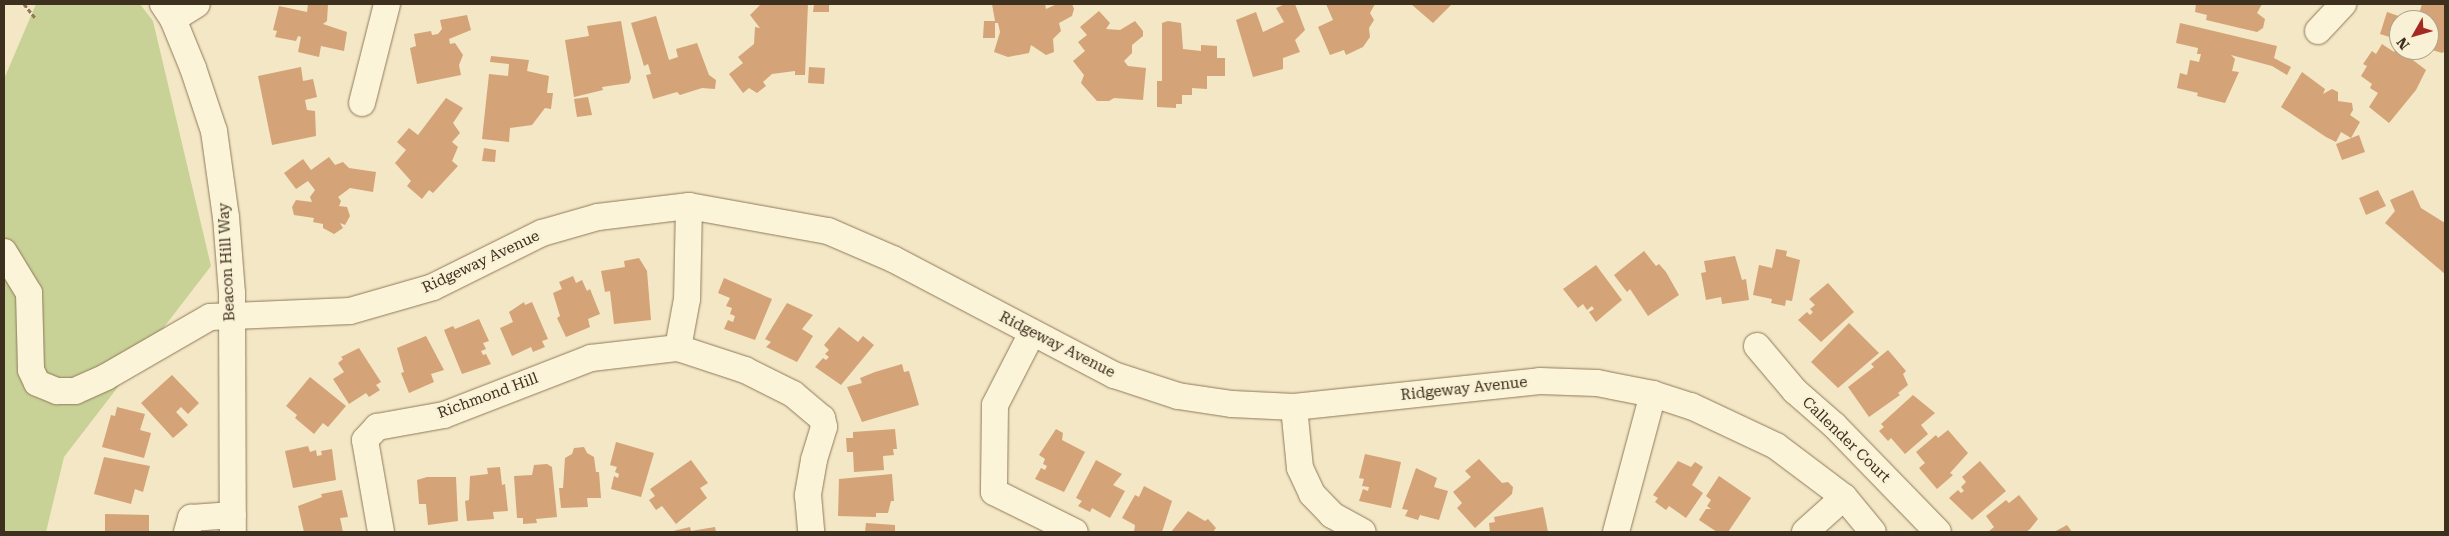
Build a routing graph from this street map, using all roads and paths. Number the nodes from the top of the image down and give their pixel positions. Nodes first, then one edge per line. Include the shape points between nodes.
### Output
1 (24, 4) edge
2 (197, 4) edge
3 (387, 4) edge
4 (2343, 4) edge
5 (168, 12) edge
6 (36, 19) dead end
7 (2318, 31) dead end
8 (362, 103) dead end
9 (689, 206) junction
10 (4, 252) edge
11 (231, 317) junction
12 (1032, 333) junction
13 (1757, 346) dead end
14 (678, 348) junction
15 (1652, 394) junction
16 (1294, 407) junction
17 (1844, 496) junction
18 (233, 524) edge
19 (187, 532) edge
20 (381, 532) edge
21 (811, 532) edge
22 (1075, 532) edge
23 (1363, 532) edge
24 (1616, 532) edge
25 (1806, 532) edge
26 (1873, 532) edge
27 (1938, 532) edge

1 - 6 path
2 - 5 street
3 - 8 street
4 - 7 street
5 - 11 street, Beacon Hill Way via 214,131 226,217
9 - 11 street, Ridgeway Avenue via 598,217 542,233 434,287 350,311
9 - 12 street, Ridgeway Avenue via 828,231 893,259
9 - 14 street via 687,299
10 - 11 street, Ridgeway Avenue via 29,292 31,370 37,383 57,391 75,392 210,317
11 - 18 street, Beacon Hill Way
12 - 16 street, Ridgeway Avenue via 1114,375 1178,396 1232,404
12 - 22 street via 995,405 994,492
13 - 27 street, Callender Court via 1795,391 1834,424
14 - 20 street, Richmond Hill via 591,358 444,415 377,427 365,440
14 - 21 street, Richmond Hill via 745,370 793,394 822,418 824,427 808,495
15 - 16 street, Ridgeway Avenue via 1597,383 1540,381
15 - 17 street, Ridgeway Avenue via 1691,406 1776,446
15 - 24 street
16 - 23 street via 1300,468 1312,494 1332,515
17 - 25 street
17 - 26 street, Ridgeway Avenue
18 - 19 street via 191,518

